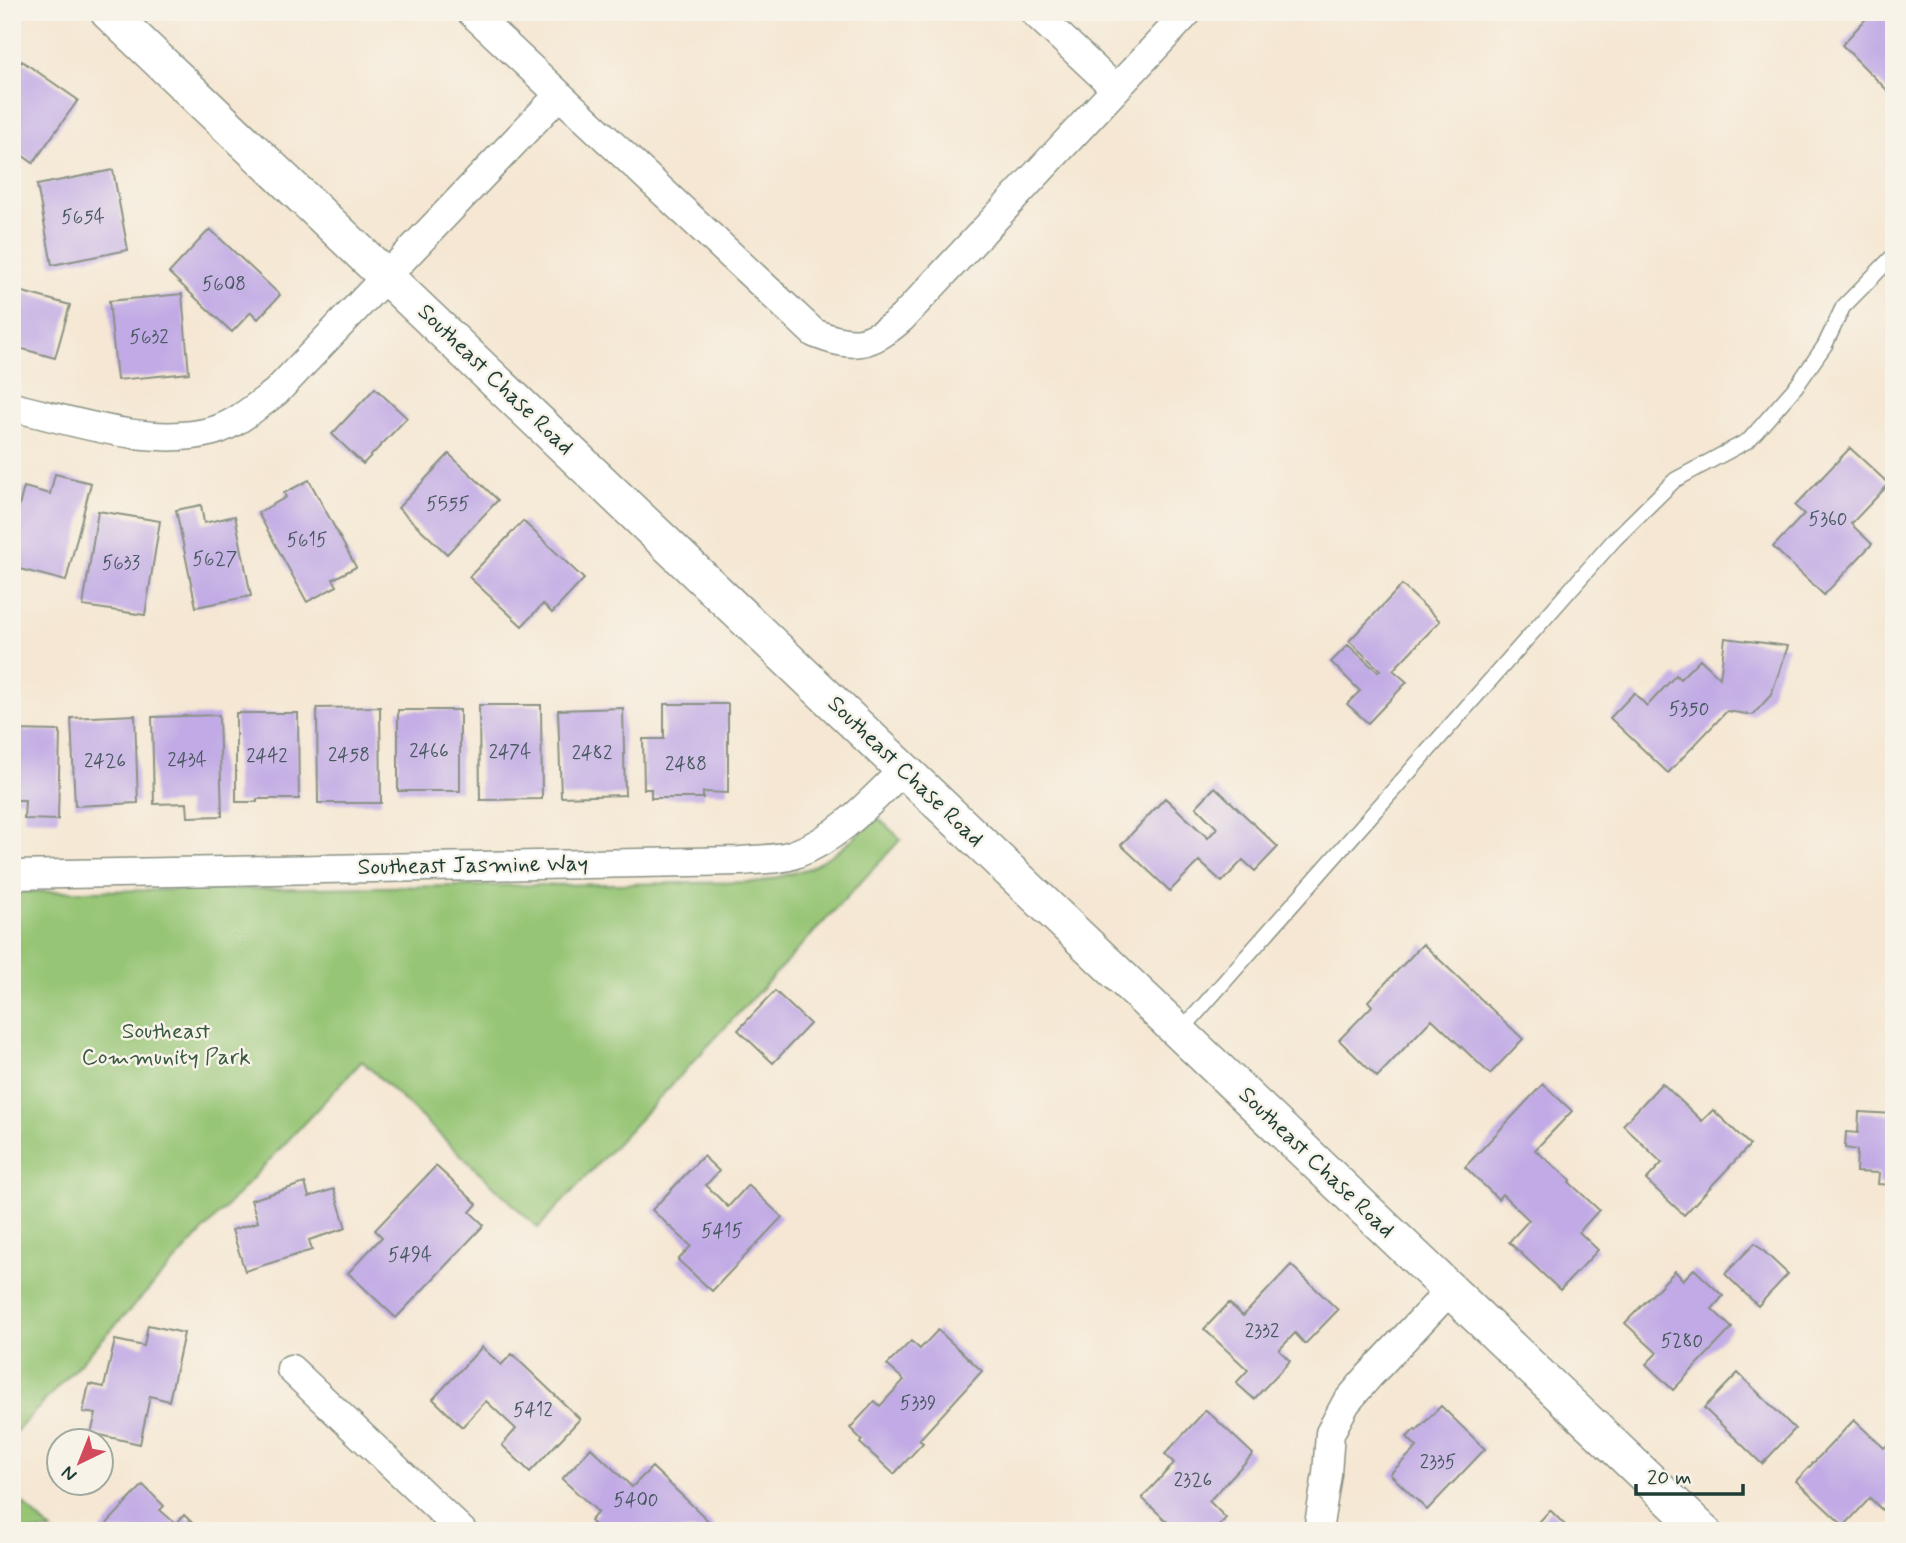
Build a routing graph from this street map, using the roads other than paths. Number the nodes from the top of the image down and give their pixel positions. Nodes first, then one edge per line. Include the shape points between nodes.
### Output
1 (108, 12) edge
2 (471, 12) edge
3 (1034, 12) edge
4 (1188, 12) edge
5 (1116, 89) junction
6 (559, 95) junction
7 (1894, 255) edge
8 (387, 277) junction
9 (12, 407) edge
10 (903, 770) junction
11 (12, 875) edge
12 (1180, 1033) junction
13 (1450, 1290) junction
14 (291, 1369) dead end
15 (462, 1531) edge
16 (1318, 1531) edge
17 (1703, 1531) edge

1 - 8 street, Southeast Chase Road
2 - 6 street
3 - 5 street
4 - 5 street
5 - 6 street via 902,318 883,335 859,343 836,342 814,333
6 - 8 street
7 - 12 lane via 1843,307 1825,345 1798,384 1749,440 1675,480 1614,540
8 - 9 street via 276,392 215,431 139,436
8 - 10 street, Southeast Chase Road
10 - 11 street, Southeast Jasmine Way via 852,820 793,855 741,861
10 - 12 street, Southeast Chase Road
12 - 13 street, Southeast Chase Road
13 - 16 street via 1346,1403 1330,1433
13 - 17 street, Southeast Chase Road
14 - 15 street

